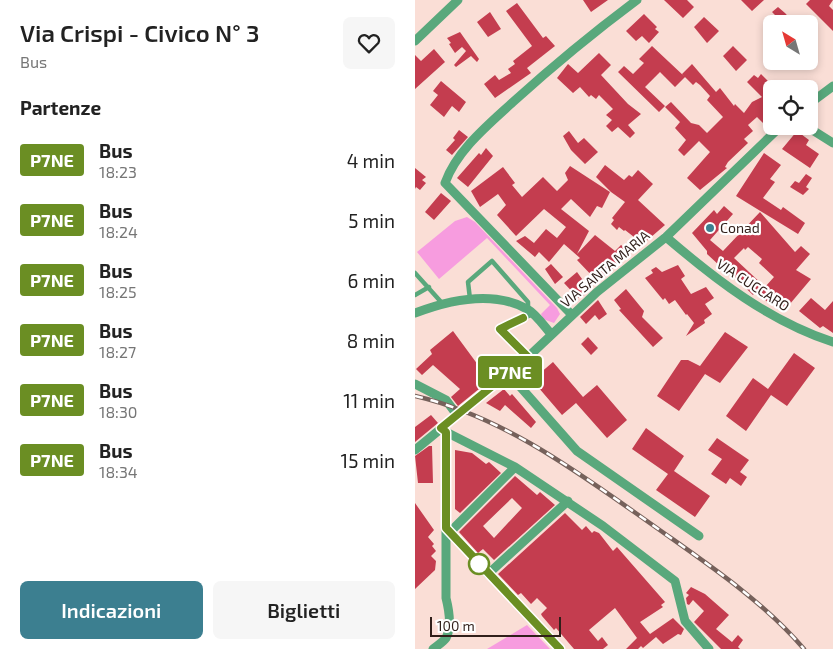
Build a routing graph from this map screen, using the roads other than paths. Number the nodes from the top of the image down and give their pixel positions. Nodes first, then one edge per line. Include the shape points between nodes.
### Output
1 (457, 0) edge
2 (637, 0) edge
3 (415, 41) edge
4 (833, 86) edge
5 (818, 97) edge
6 (818, 134) edge
7 (772, 135) edge
8 (833, 143) edge
9 (666, 237) junction
10 (415, 273) edge
11 (429, 287) junction
12 (415, 295) edge
13 (470, 300) junction
14 (442, 303) junction
15 (531, 311) junction
16 (415, 313) edge
17 (572, 315) junction
18 (551, 334) junction
19 (833, 342) edge
20 (528, 357) junction
21 (508, 373) junction
22 (415, 384) edge
23 (457, 415) junction
24 (444, 430) junction
25 (415, 450) edge
26 (515, 467) junction
27 (568, 501) junction
28 (448, 530) junction
29 (699, 536) dead end
30 (489, 574) junction
31 (433, 649) edge
32 (560, 649) edge
33 (709, 649) edge

1 - 3 street
2 - 17 street via 576,47 480,132 450,170 445,183
4 - 5 street
6 - 8 street
7 - 9 street, VIA SANTA MARIA
9 - 17 street, VIA SANTA MARIA
9 - 19 street, VIA CUCCARO via 713,277 771,315
10 - 11 lane
11 - 12 lane
11 - 14 lane
13 - 14 street
13 - 15 street via 491,299
13 - 15 lane via 468,282 492,261
14 - 16 street
15 - 18 street
15 - 20 lane via 500,329
17 - 18 street, VIA SANTA MARIA
18 - 20 street, VIA SANTA MARIA
20 - 21 street, VIA SANTA MARIA
21 - 23 street, VIA SANTA MARIA
21 - 29 street via 577,451
22 - 23 street via 446,400
23 - 24 street, VIA SANTA MARIA
24 - 25 street, VIA SANTA MARIA
24 - 26 street
24 - 28 street
26 - 27 street
26 - 28 street
27 - 30 street
27 - 33 street via 675,581 685,621
28 - 30 street
28 - 31 street via 446,598 449,627 445,639
30 - 32 street

